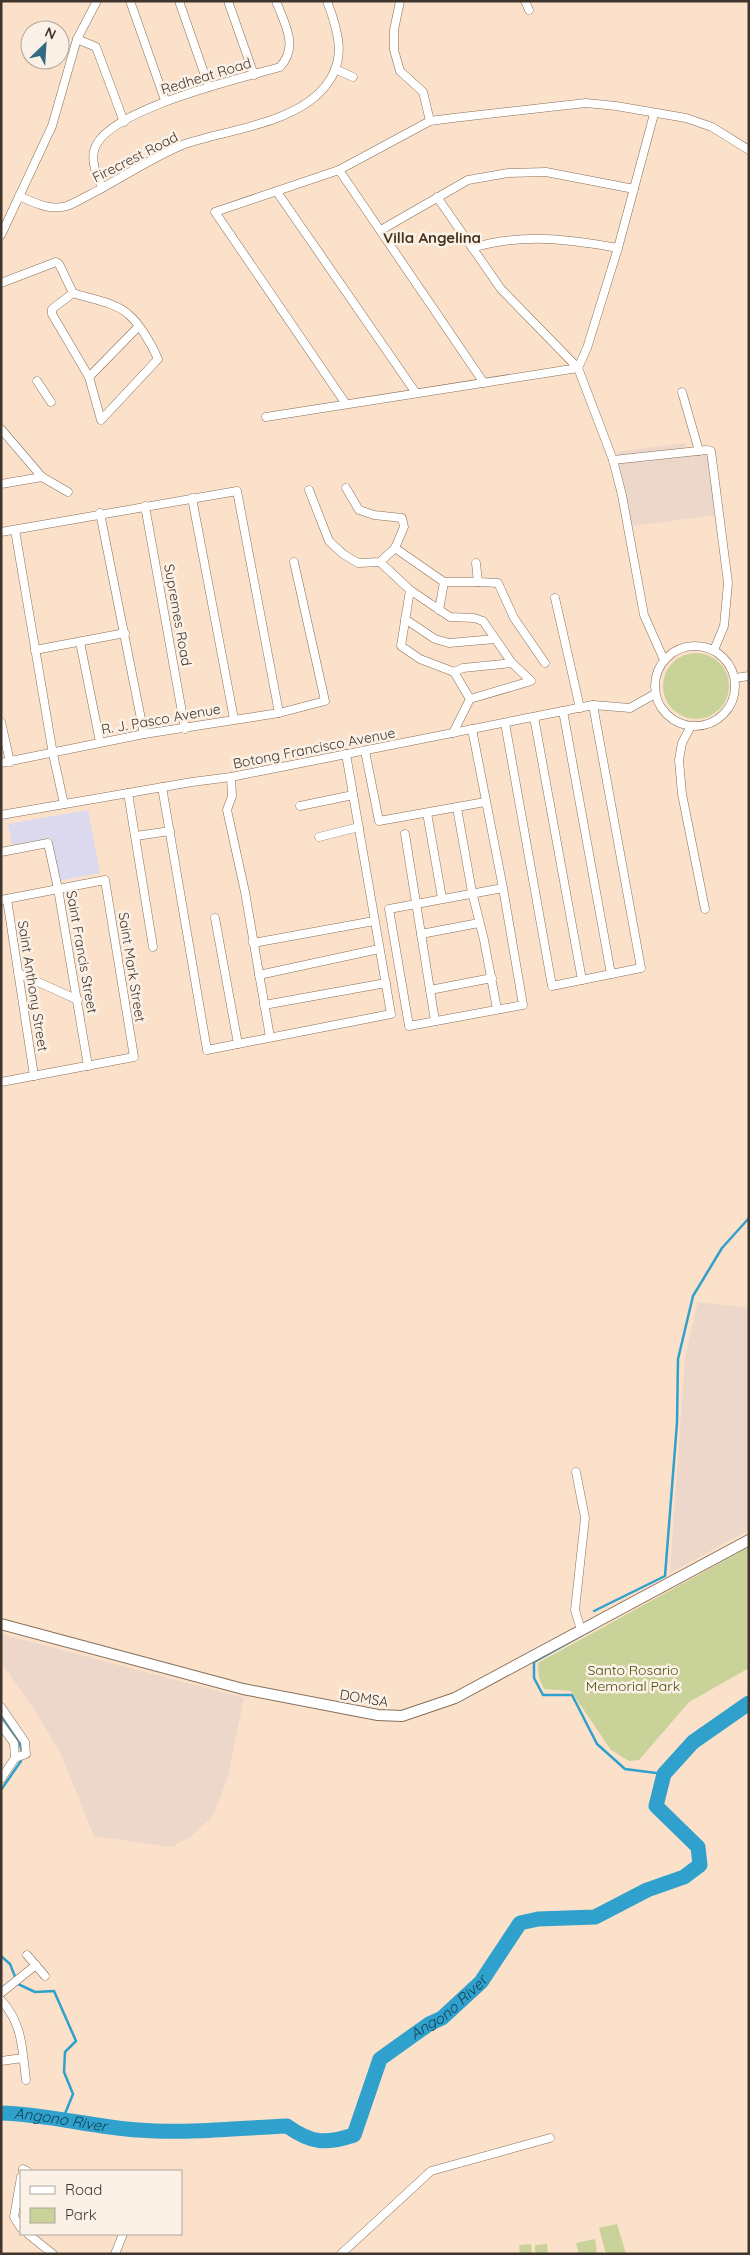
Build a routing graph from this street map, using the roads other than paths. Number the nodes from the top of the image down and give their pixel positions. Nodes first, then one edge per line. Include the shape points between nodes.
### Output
1 (97, 1) edge
2 (130, 1) edge
3 (179, 1) edge
4 (228, 1) edge
5 (276, 1) edge
6 (328, 1) edge
7 (400, 1) edge
8 (525, 1) edge
9 (529, 10) dead end
10 (77, 39) junction
11 (335, 70) junction
12 (254, 75) junction
13 (354, 77) dead end
14 (209, 87) junction
15 (166, 100) junction
16 (654, 114) junction
17 (430, 121) junction
18 (124, 122) junction
19 (749, 150) edge
20 (339, 170) junction
21 (102, 188) junction
22 (634, 189) junction
23 (277, 192) junction
24 (19, 196) junction
25 (437, 196) junction
26 (381, 230) junction
27 (1, 235) edge
28 (472, 248) junction
29 (618, 248) junction
30 (1, 283) edge
31 (74, 293) junction
32 (138, 327) junction
33 (578, 368) junction
34 (89, 377) junction
35 (37, 381) dead end
36 (484, 383) junction
37 (682, 392) dead end
38 (416, 393) junction
39 (51, 402) dead end
40 (346, 404) junction
41 (266, 417) dead end
42 (3, 433) edge
43 (699, 451) junction
44 (613, 460) junction
45 (42, 477) junction
46 (1, 484) edge
47 (346, 488) dead end
48 (309, 490) dead end
49 (68, 492) dead end
50 (192, 498) junction
51 (146, 506) junction
52 (100, 513) junction
53 (15, 530) junction
54 (1, 532) edge
55 (395, 548) junction
56 (294, 562) dead end
57 (380, 562) junction
58 (476, 563) dead end
59 (444, 582) junction
60 (478, 582) junction
61 (410, 590) junction
62 (555, 598) dead end
63 (439, 610) junction
64 (405, 619) junction
65 (125, 633) junction
66 (495, 639) junction
67 (80, 642) junction
68 (35, 650) junction
69 (714, 650) junction
70 (664, 660) junction
71 (512, 663) junction
72 (545, 663) dead end
73 (454, 672) junction
74 (749, 676) edge
75 (735, 678) junction
76 (656, 694) junction
77 (470, 700) junction
78 (593, 705) junction
79 (580, 708) junction
80 (563, 711) junction
81 (279, 712) junction
82 (534, 717) junction
83 (234, 719) junction
84 (1, 722) edge
85 (505, 723) junction
86 (691, 726) junction
87 (185, 729) junction
88 (472, 729) junction
89 (453, 733) junction
90 (144, 734) junction
91 (100, 742) junction
92 (365, 751) junction
93 (53, 754) junction
94 (346, 754) junction
95 (10, 762) junction
96 (1, 764) edge
97 (231, 777) junction
98 (162, 787) junction
99 (128, 793) junction
100 (353, 795) junction
101 (485, 802) junction
102 (64, 804) junction
103 (300, 806) dead end
104 (457, 808) junction
105 (428, 813) junction
106 (1, 815) edge
107 (359, 827) junction
108 (170, 831) junction
109 (405, 834) dead end
110 (136, 836) junction
111 (319, 838) dead end
112 (1, 852) edge
113 (503, 888) junction
114 (58, 889) junction
115 (472, 892) junction
116 (442, 898) junction
117 (4, 900) edge
118 (416, 903) junction
119 (705, 909) dead end
120 (215, 918) dead end
121 (374, 921) junction
122 (479, 923) junction
123 (421, 934) junction
124 (253, 943) junction
125 (153, 947) dead end
126 (380, 949) junction
127 (18, 973) junction
128 (611, 974) junction
129 (259, 975) junction
130 (492, 978) junction
131 (582, 980) junction
132 (386, 984) junction
133 (430, 990) junction
134 (78, 1000) junction
135 (264, 1005) junction
136 (497, 1009) junction
137 (435, 1021) junction
138 (270, 1037) junction
139 (238, 1044) junction
140 (88, 1066) junction
141 (34, 1076) junction
142 (1, 1082) edge
143 (576, 1472) dead end
144 (749, 1540) edge
145 (1, 1624) edge
146 (581, 1630) junction
147 (1, 1707) edge
148 (1, 1725) edge
149 (15, 1758) junction
150 (1, 1779) edge
151 (26, 1955) dead end
152 (36, 1965) junction
153 (45, 1976) dead end
154 (1, 1993) edge
155 (1, 2000) edge
156 (23, 2058) junction
157 (1, 2061) edge
158 (26, 2080) dead end
159 (550, 2138) dead end
160 (20, 2183) edge
161 (20, 2226) edge
162 (29, 2235) edge
163 (124, 2235) edge
164 (53, 2254) edge
165 (115, 2254) edge
166 (341, 2254) edge

1 - 10 street
2 - 15 street
3 - 14 street
4 - 12 street
5 - 12 street, Redheat Road via 290,41 289,58 280,67
6 - 11 street, Firecrest Road via 339,33
7 - 17 street via 394,50 400,71 422,92
8 - 9 street
10 - 18 street via 96,47
10 - 24 street via 52,126
11 - 13 street
11 - 21 street, Firecrest Road via 322,90 296,110 184,145
12 - 14 street, Redheat Road
14 - 15 street, Redheat Road
15 - 18 street, Redheat Road
16 - 17 street via 586,103
16 - 19 street via 686,118 712,127
16 - 22 street
17 - 20 street
18 - 21 street, Redheat Road via 106,132 94,150 93,161
20 - 23 street
20 - 26 street
21 - 24 street, Firecrest Road via 67,206 56,208
22 - 25 street via 546,172 508,173 468,180
22 - 29 street
23 - 38 street
23 - 40 street via 215,212
24 - 27 street
25 - 26 street
25 - 28 street
26 - 36 street
28 - 29 street via 515,238 579,241
28 - 33 street via 501,289
29 - 33 street
30 - 31 street via 56,262
31 - 32 street via 115,307 128,314
31 - 34 street via 56,305 52,314
32 - 34 street
32 - 34 street via 158,360 101,420
33 - 36 street
33 - 44 street
35 - 39 street
36 - 38 street
37 - 43 street
38 - 40 street
40 - 41 street
42 - 45 street
43 - 44 street
43 - 69 street via 711,451 728,583 724,626
44 - 70 street via 644,615
45 - 46 street
45 - 49 street
47 - 55 street via 359,510 402,518 404,527
48 - 57 street via 329,541 358,564
50 - 51 street
50 - 81 street via 237,491
50 - 83 street
51 - 52 street
51 - 87 street, Supremes Road
52 - 53 street
52 - 65 street
53 - 54 street
53 - 68 street
55 - 57 street
55 - 59 street
56 - 81 street, R. J. Pasco Avenue via 325,701
57 - 61 street
58 - 60 street
59 - 60 street
59 - 63 street
60 - 72 street via 498,583 514,618
61 - 63 street
61 - 64 street
62 - 79 street
63 - 66 street via 450,617 483,621
64 - 66 street via 435,639 449,644
64 - 73 street via 401,646 420,659
65 - 67 street
65 - 90 street
66 - 71 street
67 - 68 street
67 - 91 street
68 - 93 street
69 - 70 street via 696,646 679,649
69 - 75 street via 727,661
70 - 76 street via 655,679
71 - 73 street via 463,668
71 - 77 street via 531,681
73 - 77 street
74 - 75 street
75 - 86 street via 736,694 727,712 711,724
76 - 78 street, Botong Francisco Avenue via 630,708
76 - 86 street via 661,708 672,719
77 - 89 street
78 - 79 street, Botong Francisco Avenue
78 - 128 street via 641,968
79 - 80 street, Botong Francisco Avenue
80 - 82 street, Botong Francisco Avenue
80 - 128 street
81 - 83 street, R. J. Pasco Avenue
82 - 85 street, Botong Francisco Avenue
82 - 131 street
83 - 87 street, R. J. Pasco Avenue
84 - 95 street
85 - 88 street, Botong Francisco Avenue
85 - 131 street via 552,986
86 - 119 street via 682,744 680,769
87 - 90 street, R. J. Pasco Avenue
88 - 89 street, Botong Francisco Avenue
88 - 101 street
89 - 92 street, Botong Francisco Avenue
90 - 91 street, R. J. Pasco Avenue
91 - 93 street, R. J. Pasco Avenue
92 - 94 street, Botong Francisco Avenue
92 - 105 street via 379,821
93 - 95 street, R. J. Pasco Avenue
93 - 102 street
94 - 97 street, Botong Francisco Avenue
94 - 100 street
95 - 96 street, R. J. Pasco Avenue
97 - 98 street, Botong Francisco Avenue
97 - 124 street via 232,796 227,810
98 - 99 street, Botong Francisco Avenue
98 - 108 street
99 - 102 street, Botong Francisco Avenue
99 - 110 street
100 - 103 street
100 - 107 street
101 - 104 street
101 - 113 street
102 - 106 street, Botong Francisco Avenue
104 - 105 street
104 - 115 street
105 - 116 street
107 - 111 street
107 - 121 street
108 - 110 street
108 - 139 street via 207,1050
109 - 118 street
110 - 125 street
112 - 114 street, Saint Francis Street via 48,843
113 - 115 street
113 - 136 street via 523,1005
114 - 117 street
114 - 134 street, Saint Francis Street
114 - 140 street, Saint Mark Street via 105,880 134,1057
115 - 116 street
115 - 122 street
116 - 118 street
117 - 127 street, Saint Anthony Street
118 - 123 street
118 - 137 street via 389,909 409,1026
120 - 139 street
121 - 124 street
121 - 126 street
122 - 123 street
122 - 130 street
123 - 133 street
124 - 129 street
126 - 129 street
126 - 132 street
127 - 134 street
127 - 141 street, Saint Anthony Street
128 - 131 street
129 - 135 street
130 - 133 street
130 - 136 street
132 - 135 street
132 - 138 street via 392,1014
133 - 137 street
134 - 140 street, Saint Francis Street
135 - 138 street
136 - 137 street
138 - 139 street
140 - 141 street
141 - 142 street
143 - 146 street via 585,1518 574,1610
144 - 146 main road, DOMSA
145 - 146 main road, DOMSA via 243,1689 391,1716 430,1708 455,1698
147 - 149 street via 26,1742 26,1754
148 - 149 street via 14,1743
149 - 150 street
151 - 152 street
152 - 153 street
152 - 154 street
155 - 156 street via 13,2012 18,2025
156 - 157 street
156 - 158 street
159 - 166 street via 431,2171
160 - 161 street via 14,2217
162 - 164 street
163 - 165 street

